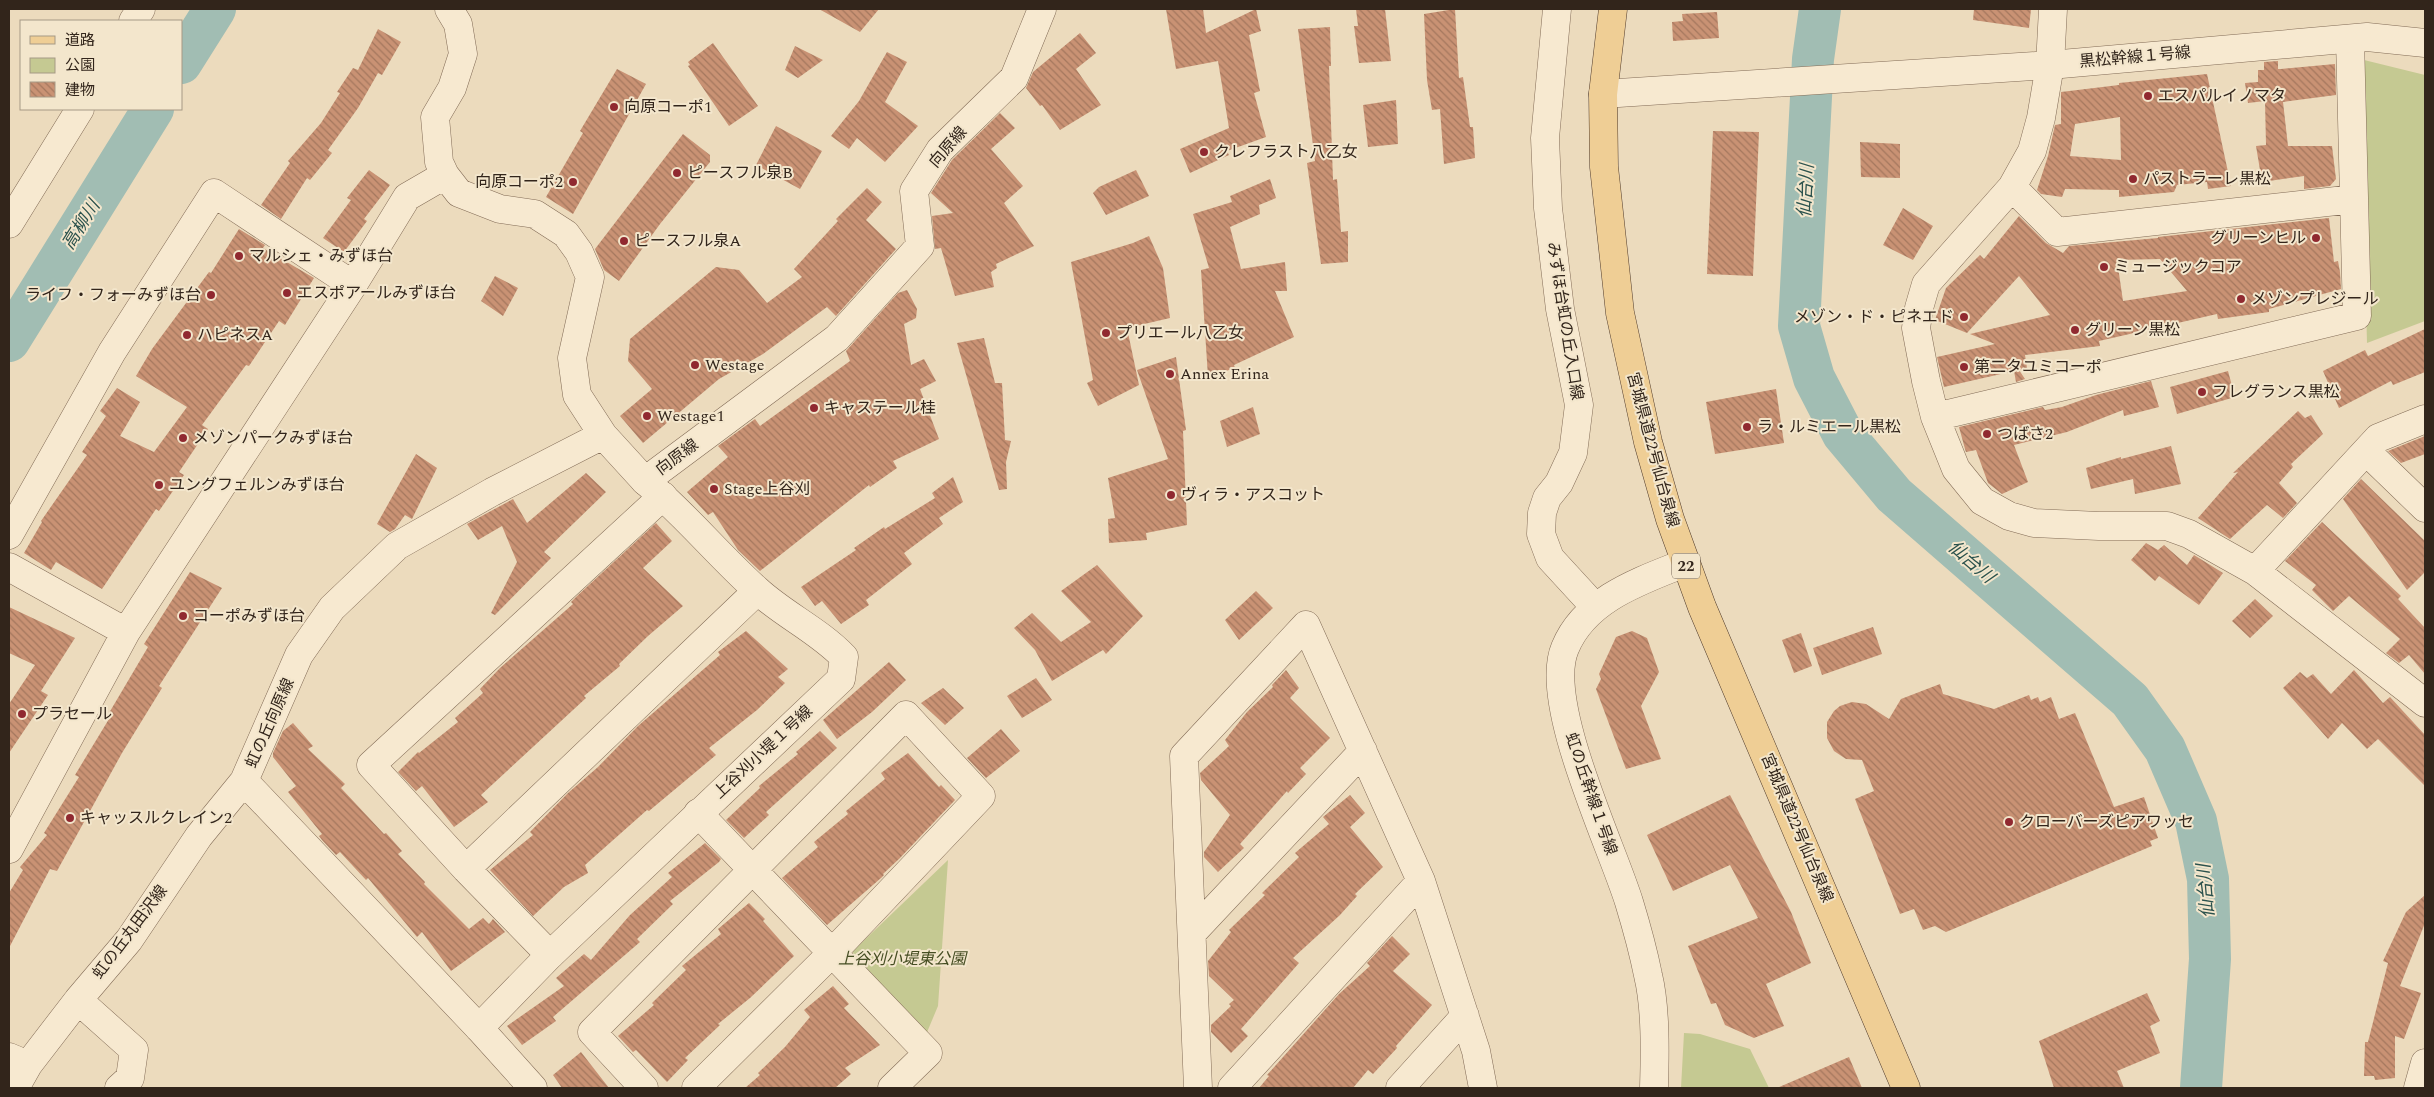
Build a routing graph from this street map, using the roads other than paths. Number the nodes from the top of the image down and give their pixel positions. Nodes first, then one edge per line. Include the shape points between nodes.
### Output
1 (141, 9) edge
2 (448, 9) edge
3 (1042, 9) edge
4 (1557, 9) edge
5 (1613, 9) edge
6 (2053, 9) edge
7 (134, 20) edge
8 (2350, 39) junction
9 (2425, 44) edge
10 (2050, 65) junction
11 (1604, 94) junction
12 (79, 110) edge
13 (445, 175) junction
14 (2012, 187) junction
15 (2354, 199) junction
16 (9, 224) edge
17 (353, 285) junction
18 (1934, 417) junction
19 (2425, 419) edge
20 (603, 435) junction
21 (2366, 451) junction
22 (654, 488) junction
23 (2425, 508) edge
24 (9, 535) edge
25 (1685, 563) junction
26 (9, 567) edge
27 (2255, 571) junction
28 (757, 591) junction
29 (1595, 607) junction
30 (126, 632) junction
31 (2425, 703) edge
32 (1363, 751) junction
33 (244, 782) junction
34 (698, 813) junction
35 (9, 849) edge
36 (466, 869) junction
37 (752, 870) junction
38 (1421, 881) junction
39 (1193, 932) junction
40 (831, 954) junction
41 (550, 955) junction
42 (78, 1000) junction
43 (1465, 1016) junction
44 (479, 1028) junction
45 (18, 1061) edge
46 (2425, 1063) edge
47 (15, 1088) edge
48 (119, 1088) edge
49 (533, 1088) edge
50 (644, 1088) edge
51 (696, 1088) edge
52 (892, 1088) edge
53 (1198, 1088) edge
54 (1232, 1088) edge
55 (1400, 1088) edge
56 (1483, 1088) edge
57 (1654, 1088) edge
58 (1906, 1088) edge
59 (2418, 1088) edge

1 - 7 street
2 - 13 street, 向原線 via 458,24 463,54 452,88 435,117 439,162
3 - 22 street, 向原線 via 1014,78 940,150 914,190 920,246 838,338
4 - 29 street, みずほ台虹の丘入口線 via 1545,138 1548,208 1560,309 1579,405 1573,453 1548,498 1542,513 1540,534 1550,558
5 - 11 main road, 宮城県道22号仙台泉線 / 22
6 - 10 street
8 - 9 street, 黒松幹線１号線
8 - 10 street, 黒松幹線１号線
8 - 15 street
10 - 11 street, 黒松幹線１号線
10 - 14 street via 2032,151
11 - 25 main road, 宮城県道22号仙台泉線 / 22 via 1604,167 1620,313 1648,442
12 - 16 street
13 - 17 street via 407,197
13 - 20 street, 向原線 via 459,193 500,209 535,214 566,234 579,252 590,277 572,358 577,395
14 - 15 street via 2057,232
14 - 18 street via 1926,284 1916,328
15 - 18 street via 2357,316
17 - 24 street via 214,193 112,352
17 - 30 street
18 - 27 street via 1956,469 1982,501 2009,516 2034,523 2167,526 2189,534
19 - 21 street via 2378,438
20 - 22 street, 向原線
20 - 33 street, 虹の丘向原線 via 397,546 332,608 299,655
21 - 23 street
21 - 27 street
22 - 28 street, 上谷刈小堤１号線
22 - 36 street via 371,764
25 - 29 street, 虹の丘幹線１号線 via 1639,582
25 - 58 main road, 宮城県道22号仙台泉線 / 22
26 - 30 street
27 - 31 street
28 - 34 street, 上谷刈小堤１号線 via 827,639 844,657 842,679
28 - 36 street
29 - 57 street, 虹の丘幹線１号線 via 1579,622 1564,649 1559,686 1569,733 1629,902 1649,976 1655,1053
30 - 35 street
32 - 38 street
32 - 39 street
32 - 39 street via 1306,625 1184,756
33 - 42 street, 虹の丘丸田沢線 via 199,836 129,940
33 - 44 street, 虹の丘向原線
34 - 37 street
34 - 41 street, 上谷刈小堤１号線
36 - 41 street
37 - 40 street
37 - 40 street via 906,715 981,796
37 - 50 street via 592,1032
38 - 43 street
38 - 54 street
39 - 53 street
40 - 51 street
40 - 52 street via 928,1053
41 - 44 street, 上谷刈小堤１号線
42 - 45 street, 虹の丘丸田沢線
42 - 48 street via 134,1050 130,1078
43 - 55 street
43 - 56 street
44 - 49 street, 虹の丘向原線
45 - 47 street, 虹の丘丸田沢線
46 - 59 street

